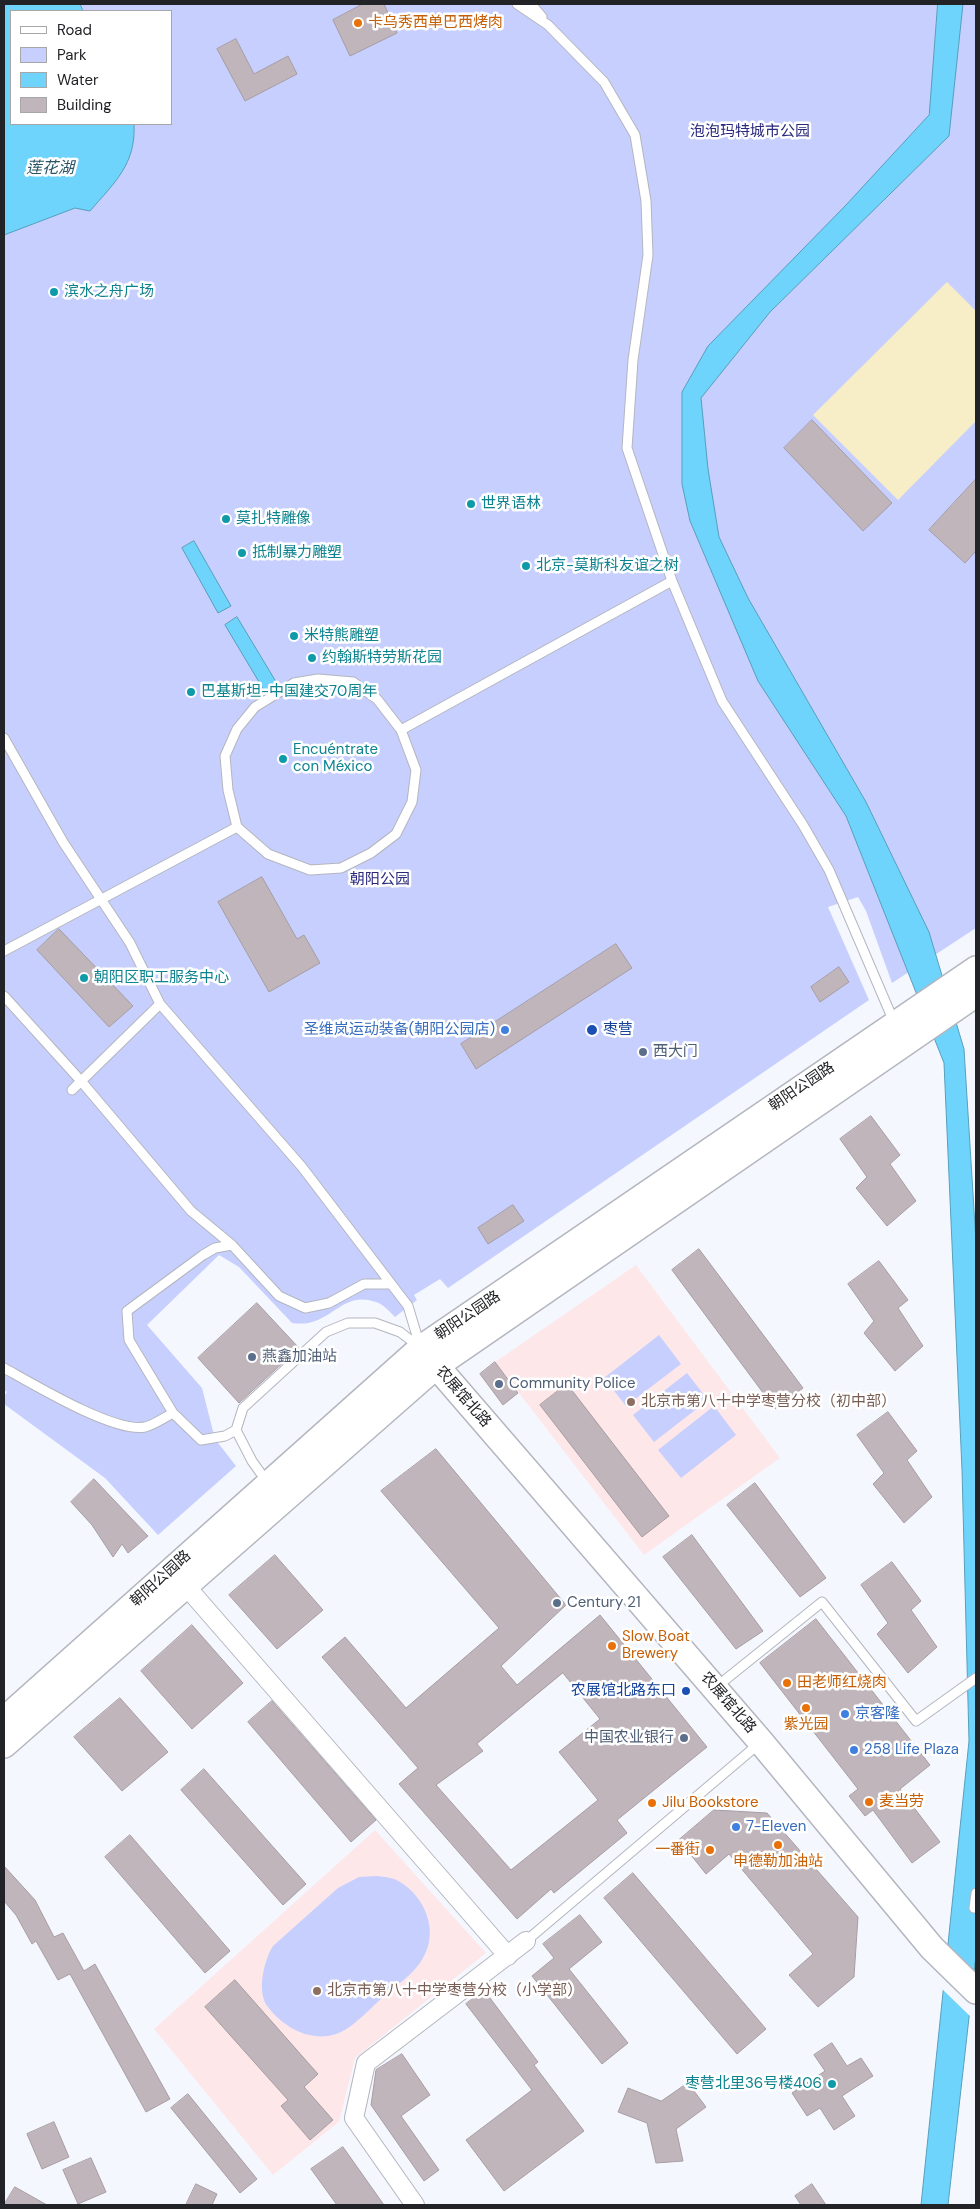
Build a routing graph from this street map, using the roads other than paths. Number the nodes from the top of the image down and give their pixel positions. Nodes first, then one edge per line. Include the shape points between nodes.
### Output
1 (517, 4) edge
2 (531, 4) edge
3 (548, 25) junction
4 (672, 581) junction
5 (401, 730) junction
6 (4, 738) edge
7 (237, 827) junction
8 (101, 900) junction
9 (4, 951) edge
10 (972, 984) edge
11 (4, 996) edge
12 (160, 1004) junction
13 (901, 1027) junction
14 (81, 1081) junction
15 (72, 1090) dead end
16 (232, 1245) junction
17 (391, 1284) junction
18 (429, 1357) junction
19 (4, 1368) edge
20 (173, 1413) junction
21 (236, 1430) junction
22 (268, 1483) junction
23 (185, 1585) junction
24 (976, 1678) edge
25 (715, 1688) junction
26 (4, 1720) edge
27 (761, 1742) junction
28 (4, 1745) edge
29 (976, 1893) edge
30 (974, 1908) dead end
31 (526, 1941) joint
32 (508, 1956) junction
33 (976, 1991) edge
34 (415, 2205) edge

1 - 3 lane
2 - 3 lane
3 - 4 lane via 604,82 634,135 646,201 648,256 634,360 627,448
4 - 5 lane
4 - 13 lane via 722,701 829,870
5 - 7 lane via 416,770 412,802 396,834 371,853 341,868 310,870 268,854
5 - 7 lane via 377,699 353,682 318,679 294,683 256,707 237,729 225,756 228,790
6 - 8 lane via 63,842
7 - 8 lane
8 - 9 lane
8 - 12 lane via 130,943
10 - 13 main road, 朝阳公园路
11 - 14 lane
12 - 14 lane
12 - 17 lane via 302,1167
13 - 18 main road, 朝阳公园路
14 - 15 lane
14 - 16 lane via 191,1211
16 - 17 lane via 279,1296 305,1308 329,1303 364,1284
16 - 20 lane via 202,1255 127,1311 129,1340
17 - 18 lane via 408,1306
18 - 21 lane via 400,1332 375,1323 348,1323 326,1332 243,1408
18 - 22 main road, 朝阳公园路
18 - 23 main road, 朝阳公园路
18 - 25 main road, 农展馆北路
19 - 20 lane via 118,1425 145,1427
20 - 21 lane via 201,1440 225,1436
21 - 22 lane
22 - 26 main road, 朝阳公园路
23 - 28 main road, 朝阳公园路
23 - 32 street
24 - 25 lane via 916,1721 822,1602
25 - 27 main road, 农展馆北路
27 - 31 lane
27 - 33 main road, 农展馆北路 via 940,1956
29 - 30 lane
31 - 32 street
32 - 34 street via 366,2063 354,2118

